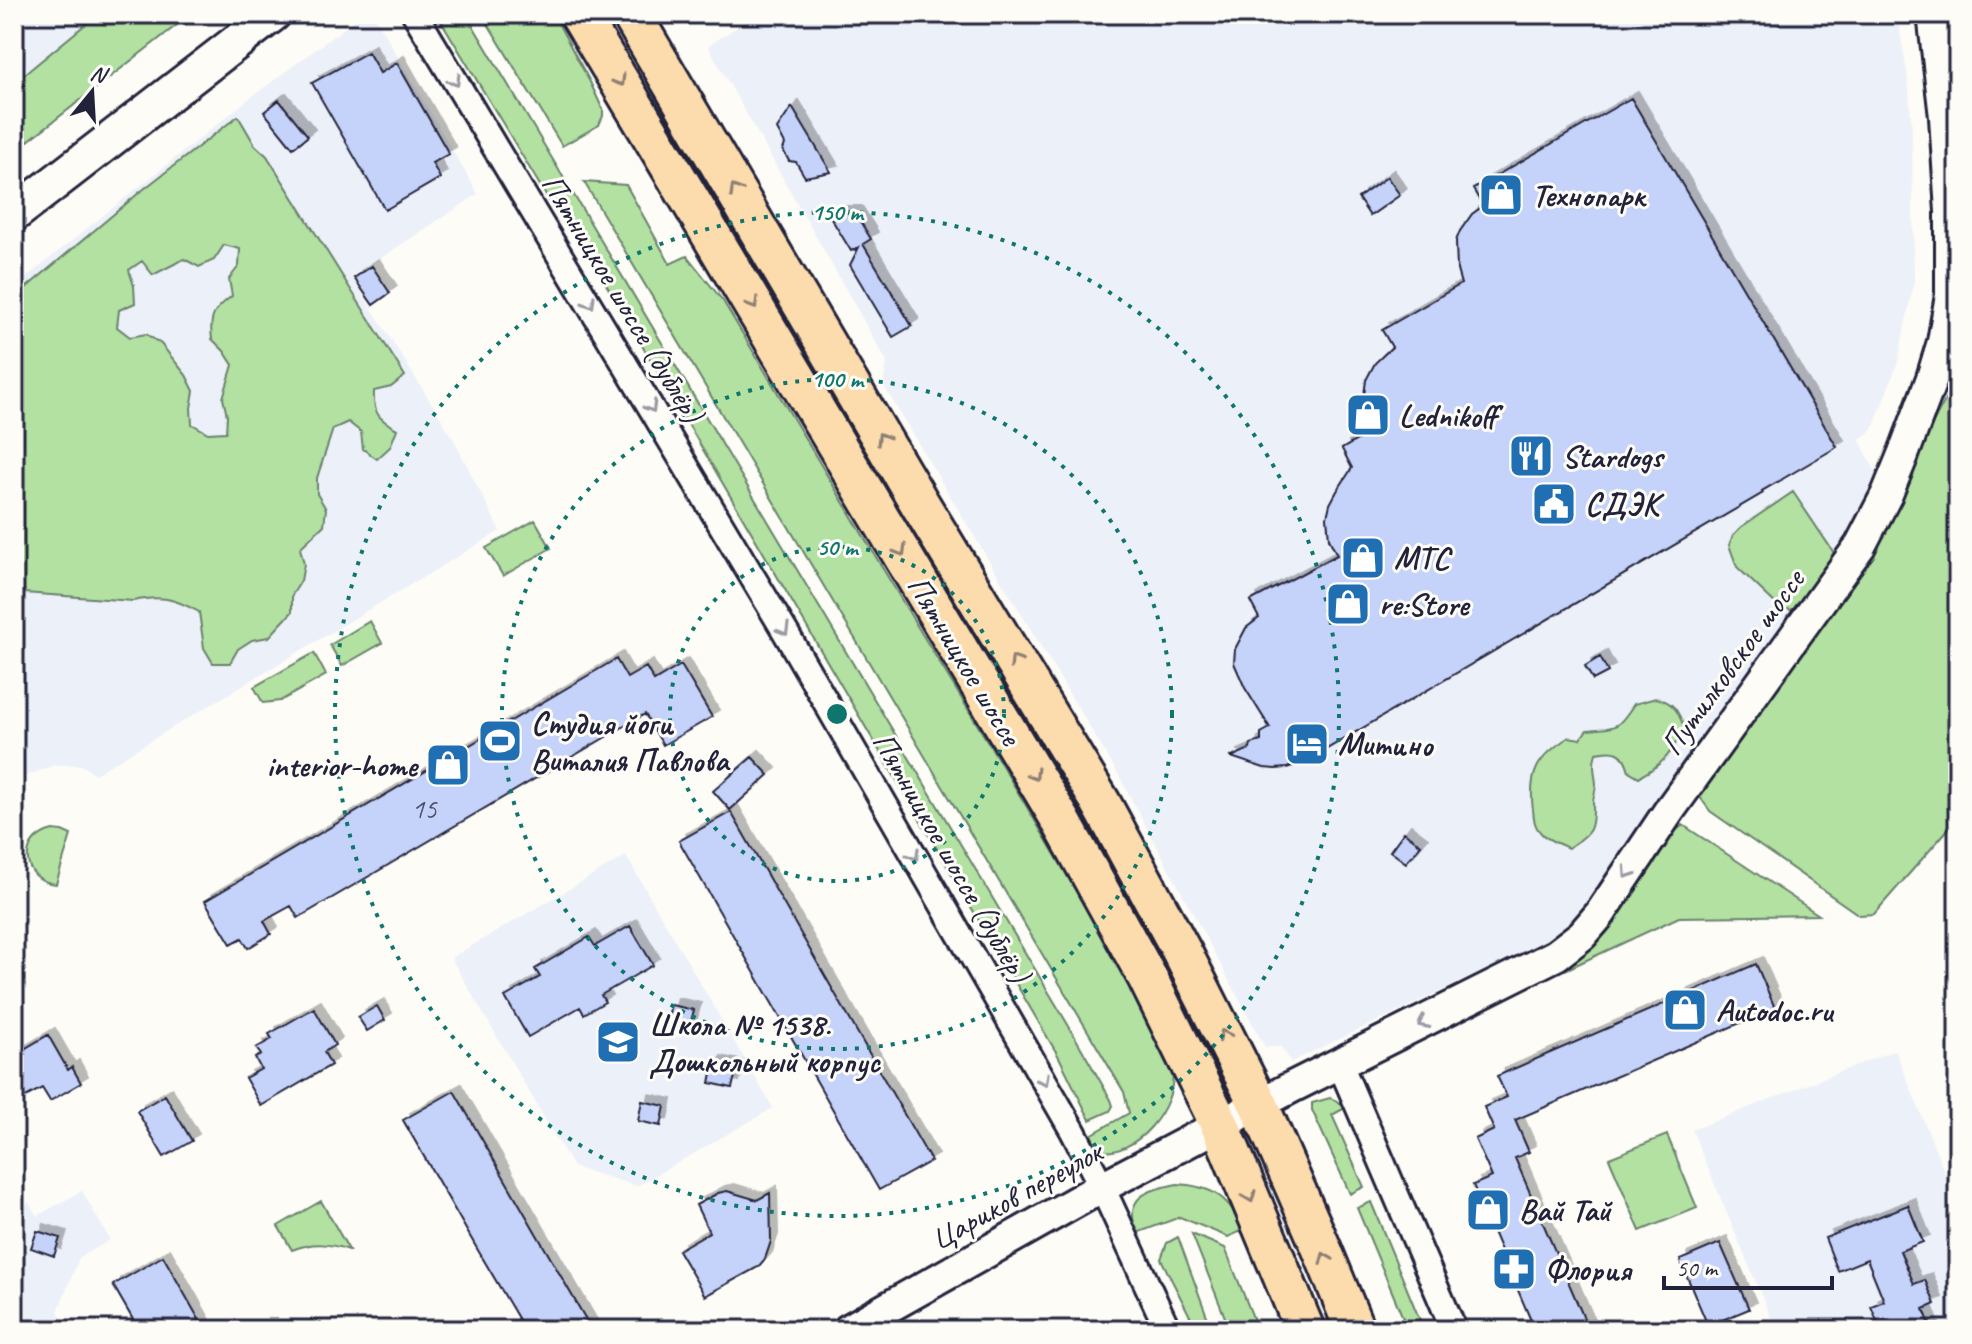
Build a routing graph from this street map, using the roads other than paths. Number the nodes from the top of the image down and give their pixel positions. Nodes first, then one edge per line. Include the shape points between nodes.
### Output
1 (273, 14) edge
2 (415, 14) edge
3 (579, 14) edge
4 (631, 14) edge
5 (1933, 14) edge
6 (14, 214) edge
7 (1340, 1064) junction
8 (1259, 1105) junction
9 (1220, 1125) junction
10 (1102, 1187) junction
11 (848, 1330) edge
12 (1168, 1330) edge
13 (1305, 1330) edge
14 (1355, 1330) edge
15 (1454, 1330) edge

1 - 6 main road
2 -> 10 street, Пятницкое шоссе (дублёр) via 778,620
3 -> 9 main road, Пятницкое шоссе via 1060,819
8 -> 4 main road, Пятницкое шоссе via 1101,803
5 -> 7 street, Путилковское шоссе via 1945,117 1951,295 1932,378 1887,494 1860,546 1582,935 1556,955
7 - 8 street, Путилковское шоссе
7 - 15 street
8 - 9 street, Путилковское шоссе
14 -> 8 main road, Пятницкое шоссе
9 - 10 street, Цариков переулок
9 -> 13 main road, Пятницкое шоссе
10 - 11 street, Цариков переулок
10 - 12 street, Пятницкое шоссе (дублёр)

